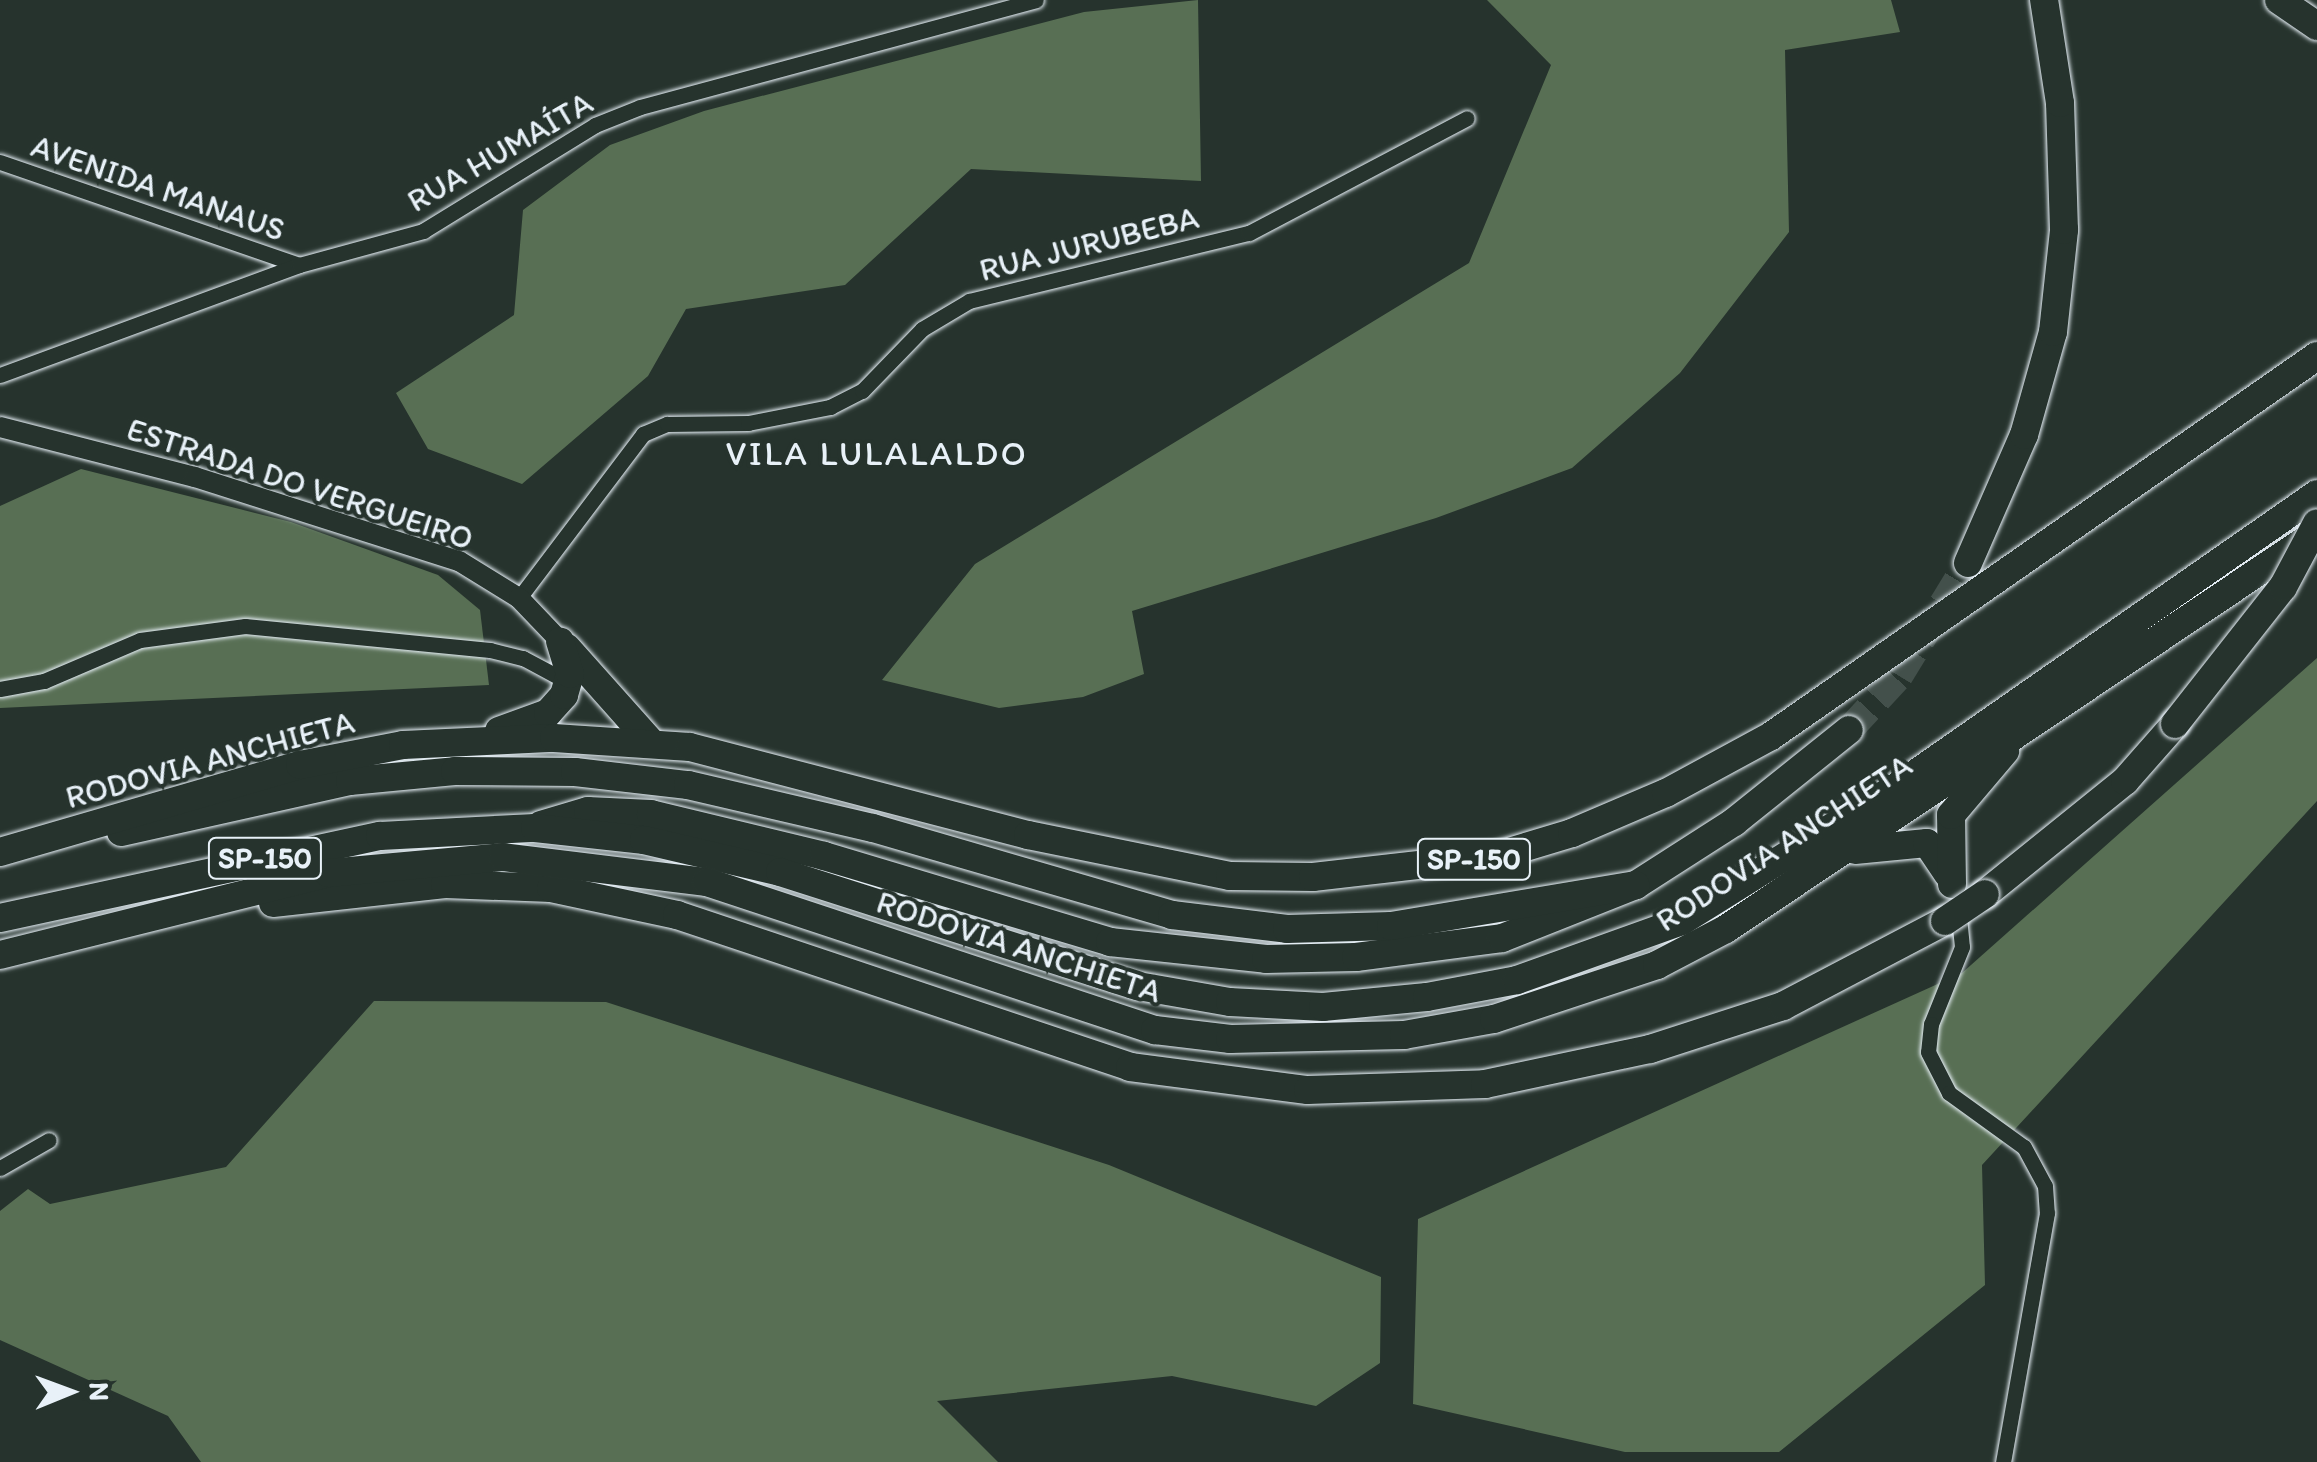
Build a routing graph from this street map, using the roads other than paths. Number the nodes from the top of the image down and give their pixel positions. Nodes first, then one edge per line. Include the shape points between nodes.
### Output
1 (1036, 0) edge
2 (2044, 0) edge
3 (2278, 0) edge
4 (2317, 26) edge
5 (1467, 118) dead end
6 (0, 162) edge
7 (299, 265) junction
8 (2317, 356) edge
9 (0, 375) edge
10 (0, 427) edge
11 (2317, 494) edge
12 (2317, 522) edge
13 (2317, 532) edge
14 (1968, 563) tunnel mouth
15 (519, 598) junction
16 (560, 641) junction
17 (568, 682) junction
18 (0, 689) edge
19 (2036, 716) junction
20 (1850, 730) tunnel mouth
21 (478, 738) junction
22 (649, 740) junction
23 (535, 828) junction
24 (67, 836) junction
25 (0, 852) edge
26 (1844, 852) junction
27 (1952, 884) junction
28 (1636, 885) junction
29 (216, 904) junction
30 (0, 918) edge
31 (0, 956) edge
32 (50, 1140) dead end
33 (0, 1168) edge
34 (2003, 1462) edge

1 - 7 street, RUA HUMAÍTA via 640,107 595,125 423,231
2 - 14 highway via 2060,103 2064,230 2053,332 2024,435
3 - 4 highway
5 - 15 street, RUA JURUBEBA via 1249,233 969,301 922,329 862,391 830,406 748,422 667,424 643,434
6 - 7 street, AVENIDA MANAUS
7 - 9 street, RUA HUMAÍTA
8 - 22 highway, RODOVIA ANCHIETA / SP-150 via 1771,736 1650,800 1496,856 1313,877 1230,876 1112,855
10 - 15 street, ESTRADA DO VERGUEIRO via 195,477 423,549 474,568
11 - 23 highway, RODOVIA ANCHIETA / SP-150 via 1896,788 1682,921 1592,956 1463,990 1322,1007 1230,1002 1138,986 780,872 644,840
12 - 29 highway, bridge via 2283,587 2125,781 1985,894 1783,1006 1650,1049 1485,1084 1308,1090 1130,1066 678,915 551,888 445,884
13 - 19 highway, RODOVIA ANCHIETA / SP-150
15 - 16 street, ESTRADA DO VERGUEIRO
16 - 17 highway
16 - 22 highway
17 - 18 street via 523,658 404,637 204,628 140,640 44,680
17 - 21 highway via 548,713
19 - 26 highway, RODOVIA ANCHIETA / SP-150
19 - 27 highway via 1951,814
20 - 28 highway via 1734,822
21 - 22 highway, RODOVIA ANCHIETA / SP-150
21 - 24 highway, RODOVIA ANCHIETA / SP-150 via 300,765
23 - 28 highway via 588,811 651,814 824,856 1110,942 1266,960 1356,957 1502,938 1552,924
23 - 30 highway, RODOVIA ANCHIETA / SP-150 via 380,836
24 - 25 highway, RODOVIA ANCHIETA / SP-150
24 - 28 highway via 140,830 350,781 455,771 576,772 688,785 874,828 1172,915 1287,929 1391,926
26 - 27 highway via 1903,840 1927,843 1942,857
26 - 29 highway, RODOVIA ANCHIETA / SP-150 via 1726,929 1656,965 1494,1019 1404,1035 1230,1039 1155,1030 769,900 707,882 587,864 504,857 387,862
27 - 34 street via 1963,937 1930,1024 1928,1052 1948,1093 2024,1148 2036,1166 2047,1213
29 - 31 highway, RODOVIA ANCHIETA / SP-150
32 - 33 street

